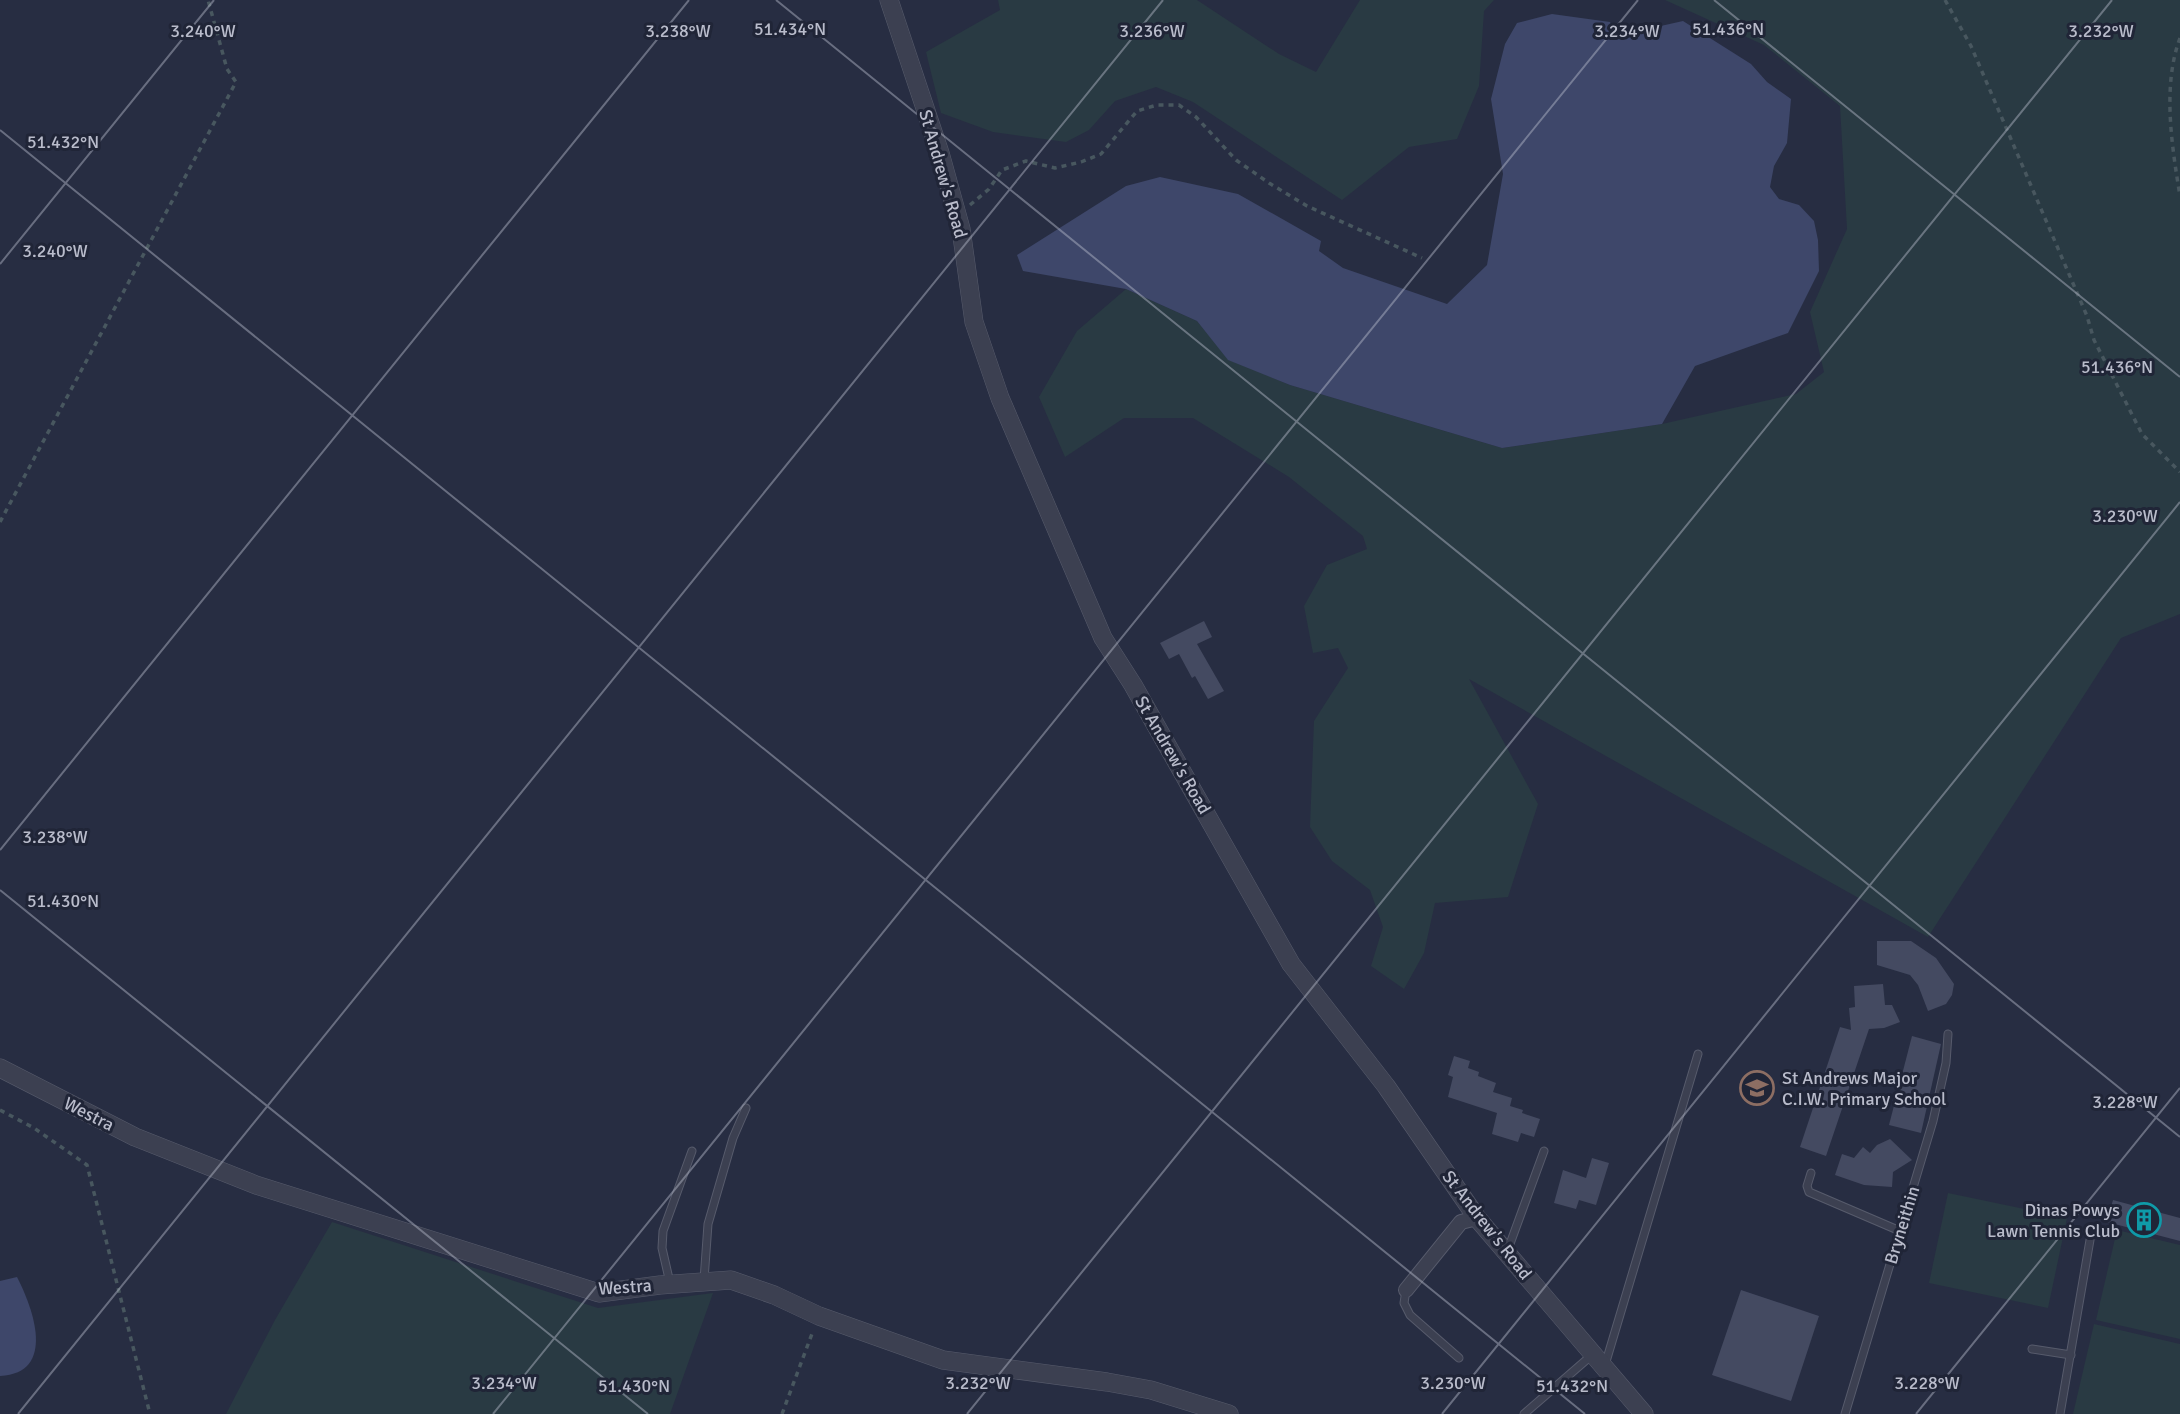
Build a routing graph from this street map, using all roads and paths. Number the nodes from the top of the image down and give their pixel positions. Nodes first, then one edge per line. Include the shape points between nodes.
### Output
1 (208, 0) edge
2 (889, 0) edge
3 (1945, 0) edge
4 (2180, 38) edge
5 (2180, 196) edge
6 (957, 215) junction
7 (1422, 258) dead end
8 (2180, 472) edge
9 (0, 523) edge
10 (1948, 1034) dead end
11 (1698, 1054) dead end
12 (0, 1069) edge
13 (746, 1108) dead end
14 (0, 1110) edge
15 (692, 1151) dead end
16 (1544, 1151) dead end
17 (1811, 1173) dead end
18 (1477, 1218) junction
19 (1900, 1231) junction
20 (2091, 1240) dead end
21 (1507, 1253) junction
22 (704, 1281) junction
23 (670, 1284) junction
24 (1406, 1290) joint
25 (819, 1316) junction
26 (2032, 1349) dead end
27 (2071, 1355) junction
28 (1459, 1358) dead end
29 (1599, 1360) junction
30 (150, 1414) edge
31 (782, 1414) edge
32 (1229, 1414) edge
33 (1524, 1414) edge
34 (1644, 1414) edge
35 (1845, 1414) edge
36 (2060, 1414) edge

1 - 9 path via 227,69 236,82
2 - 6 street, St Andrew's Road
3 - 8 path via 1971,46 2094,340 2142,434
4 - 5 path via 2173,58 2170,140
6 - 7 path via 989,190 1002,170 1026,161 1055,168 1081,162 1101,153 1137,111 1179,105 1236,160 1269,183 1307,206
6 - 18 street, St Andrew's Road via 974,322 1000,398 1103,638 1291,964 1386,1086
10 - 19 lane, Bryneithin via 1947,1063 1933,1121
11 - 29 lane
12 - 23 street, Westra via 135,1137 256,1185 598,1293
13 - 22 lane via 708,1224
14 - 30 path via 88,1165
15 - 23 lane via 663,1231
16 - 21 lane
17 - 19 lane via 1809,1192
18 - 21 street, St Andrew's Road
18 - 24 street via 1461,1222
19 - 35 lane, Bryneithin
20 - 27 lane
21 - 29 street, St Andrew's Road
22 - 23 street, Westra
22 - 25 street, Westra via 731,1280
24 - 28 lane via 1404,1303 1410,1315
25 - 31 path
25 - 32 street, Westra via 943,1360 1151,1390
26 - 27 lane
27 - 36 lane
29 - 33 lane
29 - 34 street, St Andrew's Road

